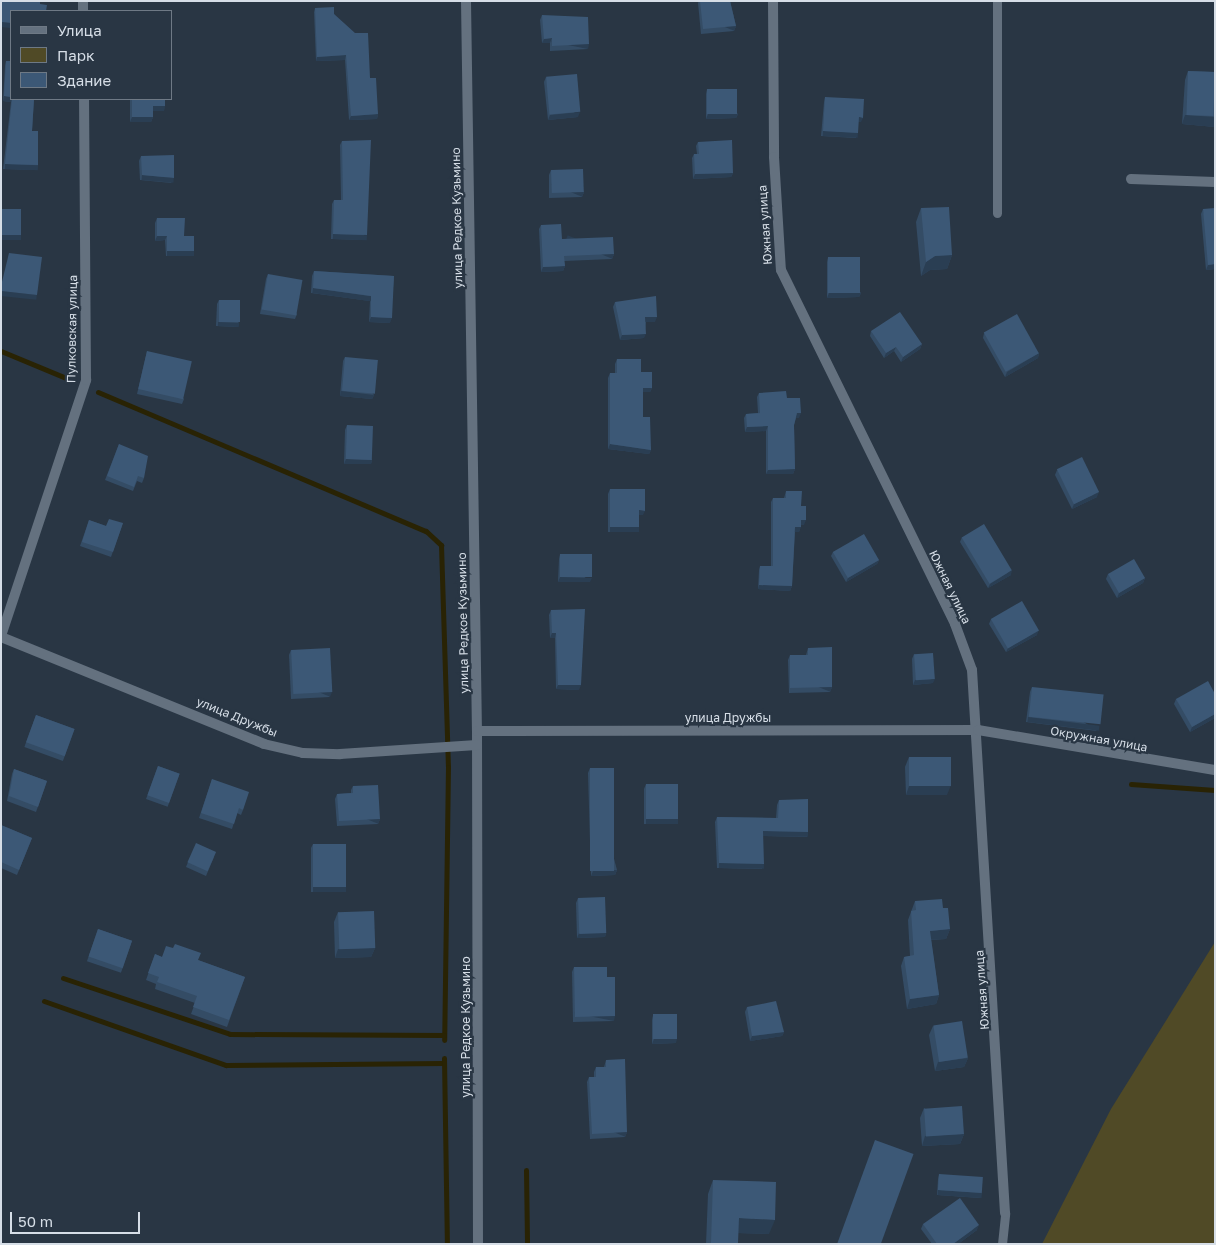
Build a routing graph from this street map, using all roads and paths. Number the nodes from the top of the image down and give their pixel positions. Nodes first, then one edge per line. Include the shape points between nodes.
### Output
1 (466, 1) edge
2 (773, 1) edge
3 (997, 1) edge
4 (84, 100) edge
5 (1132, 179) dead end
6 (1215, 182) edge
7 (998, 213) dead end
8 (1, 637) edge
9 (978, 730) junction
10 (477, 732) junction
11 (477, 745) junction
12 (1215, 770) edge
13 (1005, 1213) joint
14 (478, 1244) edge
15 (1002, 1244) edge

1 - 10 street, улица Редкое Кузьмино
2 - 9 street, Южная улица via 774,156 781,270 955,624 972,670
3 - 7 lane
4 - 8 street, Пулковская улица via 86,380
5 - 6 street
8 - 11 street, улица Дружбы via 150,694 264,744 303,753 340,754
9 - 10 street, улица Дружбы
9 - 12 street, Окружная улица
9 - 13 street, Южная улица
10 - 11 street, улица Редкое Кузьмино
11 - 14 street, улица Редкое Кузьмино
13 - 15 lane

